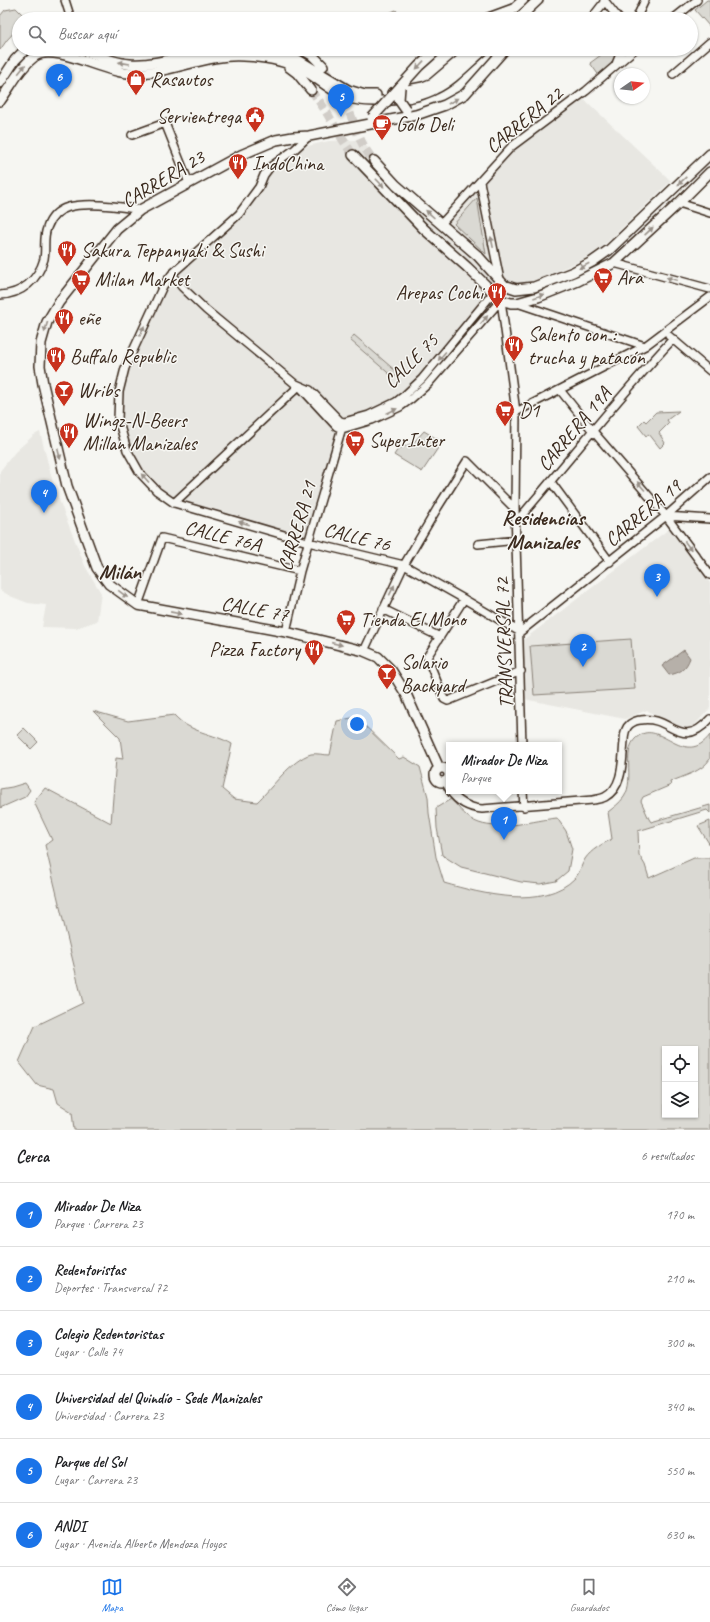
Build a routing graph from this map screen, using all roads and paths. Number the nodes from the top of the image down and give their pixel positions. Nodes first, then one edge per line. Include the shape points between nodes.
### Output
1 (65, 0) edge
2 (523, 0) edge
3 (538, 0) edge
4 (605, 0) edge
5 (645, 0) edge
6 (697, 0) edge
7 (514, 9) junction
8 (67, 12) edge
9 (506, 12) edge
10 (511, 12) edge
11 (525, 12) edge
12 (532, 12) edge
13 (596, 12) edge
14 (614, 12) edge
15 (639, 12) edge
16 (682, 12) edge
17 (710, 42) edge
18 (698, 52) edge
19 (19, 56) edge
20 (36, 56) edge
21 (68, 56) edge
22 (103, 56) edge
23 (183, 56) edge
24 (223, 56) edge
25 (252, 56) edge
26 (285, 56) edge
27 (313, 56) edge
28 (430, 56) edge
29 (465, 56) edge
30 (477, 56) edge
31 (499, 56) edge
32 (619, 56) edge
33 (627, 56) edge
34 (694, 56) edge
35 (283, 62) junction
36 (616, 65) junction
37 (323, 66) tunnel mouth
38 (673, 74) dead end
39 (0, 83) edge
40 (402, 85) junction
41 (311, 90) tunnel mouth
42 (0, 101) edge
43 (416, 115) junction
44 (362, 125) junction
45 (132, 135) dead end
46 (309, 136) junction
47 (710, 154) edge
48 (354, 155) tunnel mouth
49 (374, 161) tunnel mouth
50 (710, 172) edge
51 (480, 182) junction
52 (189, 183) junction
53 (679, 204) junction
54 (140, 210) junction
55 (710, 212) edge
56 (441, 224) junction
57 (461, 240) junction
58 (448, 251) junction
59 (478, 256) junction
60 (614, 263) junction
61 (467, 267) junction
62 (172, 274) junction
63 (500, 280) junction
64 (710, 288) edge
65 (493, 293) junction
66 (0, 295) edge
67 (710, 298) edge
68 (501, 300) junction
69 (517, 303) junction
70 (665, 332) junction
71 (673, 339) junction
72 (645, 346) junction
73 (710, 371) edge
74 (299, 386) junction
75 (560, 390) junction
76 (516, 412) junction
77 (343, 426) junction
78 (592, 430) junction
79 (710, 477) edge
80 (551, 482) junction
81 (174, 503) junction
82 (515, 509) junction
83 (666, 516) junction
84 (710, 519) edge
85 (516, 522) junction
86 (517, 540) junction
87 (308, 542) junction
88 (478, 544) dead end
89 (610, 562) junction
90 (404, 565) junction
91 (300, 571) junction
92 (710, 575) edge
93 (464, 598) junction
94 (138, 605) junction
95 (383, 609) junction
96 (286, 632) junction
97 (520, 632) junction
98 (440, 637) junction
99 (364, 651) junction
100 (521, 671) junction
101 (710, 719) edge
102 (522, 742) edge
103 (446, 786) edge
104 (454, 794) edge
105 (523, 794) edge
106 (524, 807) junction

1 - 8 street
2 - 7 main road
3 - 11 main road
3 - 12 main road
4 - 13 street
4 - 14 street
5 - 15 street
6 - 16 street
7 - 9 main road
7 - 10 main road
17 - 18 street
19 - 39 main road
42 -> 20 main road via 22,68
21 - 24 main road via 130,74 157,71 205,58
23 -> 22 main road via 146,64 118,62
25 - 35 main road
26 - 29 main road via 295,58 348,90 366,95 380,95 433,83
27 - 37 main road
28 -> 40 main road, CARRERA 23
30 - 35 main road via 436,89 415,96 378,101 346,97 307,72
43 -> 31 main road, CARRERA 23 via 445,105 465,94
32 - 36 street
33 - 36 street, CARRERA 22
34 - 38 street
35 - 41 main road via 297,73
36 - 51 street, CARRERA 22 via 586,91 511,147
40 - 43 main road, bridge via 399,100 406,110
40 - 44 main road, CARRERA 23, bridge via 372,118
43 - 44 main road, CARRERA 23
44 - 46 main road, CARRERA 23
45 - 52 street via 164,123
46 - 52 main road, CARRERA 23 via 293,137 261,146
46 - 62 street, CALLE 76 via 270,167 239,214
47 -> 63 main road via 609,250 592,262 573,272 522,289 510,288
48 -> 58 main road
56 -> 49 main road via 396,185
50 - 53 main road
51 - 56 street, CARRERA 22
63 -> 51 street
52 - 54 main road, CARRERA 23
53 - 55 street
60 -> 53 main road
54 - 66 street via 124,206 82,204 58,211 46,230 44,258 39,271 20,291
54 -> 94 main road, CARRERA 23 via 117,229 59,302 47,322 41,343 40,366 66,486 90,551 104,579
56 - 57 main road
57 - 58 main road via 451,243
57 - 59 main road
58 - 61 main road
59 - 61 main road via 475,264
59 - 63 main road
64 -> 60 street
69 -> 60 main road via 578,281
61 - 65 main road
62 - 74 street via 206,310
81 -> 62 street, CALLE 76 via 157,491 140,473 127,450 118,419 119,392 125,368 162,286
65 - 68 main road
65 -> 77 street, CALLE 75 via 422,379 405,395 396,402
67 - 70 street
68 - 69 main road
68 - 76 street, TRANSVERSAL 72
77 -> 68 street via 372,420 411,399 428,384
69 - 72 street
70 - 71 street
70 - 72 street
71 - 73 street
71 - 78 street, CARRERA 19A
72 - 75 street
74 - 77 street via 336,426
74 - 81 street
75 - 76 street
75 - 78 street
76 - 82 street, TRANSVERSAL 72
77 - 87 street, CARRERA 21
78 - 80 street, CARRERA 19A
83 -> 78 street
79 - 83 street, CARRERA 19
80 - 85 street, CARRERA 19A
80 - 89 street
87 -> 81 street, CALLE 76
82 - 85 street, TRANSVERSAL 72
82 - 90 street via 467,461
83 - 84 street
83 - 89 street, CARRERA 19
83 -> 92 street
85 - 86 street, TRANSVERSAL 72
86 - 88 street
86 - 97 street, TRANSVERSAL 72
87 - 90 street, CALLE 76
87 - 91 street, CARRERA 21
89 - 97 street, CARRERA 19
90 - 93 street, CALLE 76
95 -> 90 street
91 - 94 street, CALLE 76A via 162,538
91 - 96 street, CARRERA 21
93 - 97 street, CALLE 76
93 - 98 street
94 -> 96 main road, CALLE 77
95 - 98 street
95 - 99 street
96 -> 99 main road, CALLE 77
97 - 100 street, TRANSVERSAL 72
98 - 100 street via 427,660 444,699 448,701
99 - 103 main road via 378,658 399,681 439,768 436,771 436,778
100 - 102 street, TRANSVERSAL 72
101 - 106 street via 701,727 682,733 659,721 639,720 629,725 625,732 621,773 612,791 605,797
104 - 106 street via 463,804 482,810
105 - 106 street

